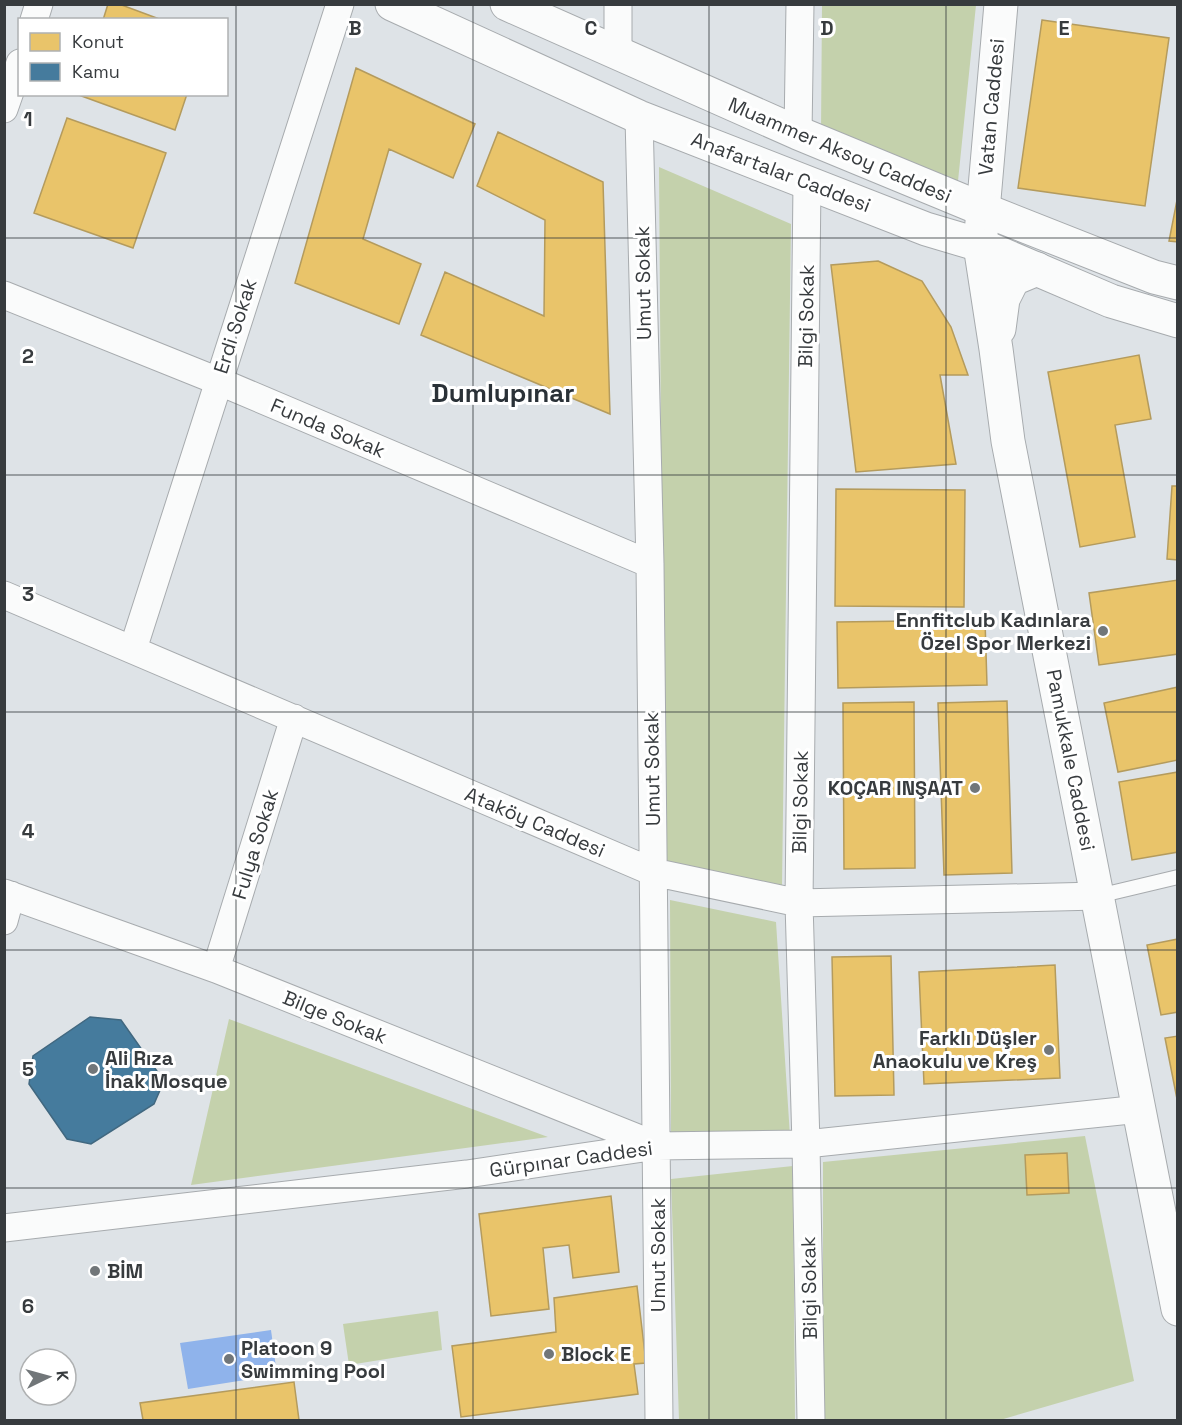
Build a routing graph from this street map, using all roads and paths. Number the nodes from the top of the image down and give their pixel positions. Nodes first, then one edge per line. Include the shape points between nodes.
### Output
1 (340, 4) edge
2 (392, 4) edge
3 (507, 4) edge
4 (618, 4) edge
5 (800, 4) edge
6 (1001, 4) edge
7 (618, 55) junction
8 (18, 69) edge
9 (4, 109) edge
10 (639, 117) junction
11 (798, 134) junction
12 (807, 183) junction
13 (982, 209) junction
14 (980, 246) junction
15 (1037, 269) junction
16 (1178, 283) edge
17 (4, 295) edge
18 (1178, 321) edge
19 (996, 349) junction
20 (218, 381) junction
21 (650, 564) junction
22 (4, 595) edge
23 (133, 649) junction
24 (294, 718) junction
25 (653, 872) junction
26 (1178, 877) edge
27 (8, 894) edge
28 (1098, 896) junction
29 (799, 903) junction
30 (4, 921) edge
31 (216, 969) junction
32 (1140, 1109) junction
33 (806, 1144) junction
34 (657, 1146) junction
35 (4, 1228) edge
36 (1178, 1309) edge
37 (659, 1420) edge
38 (810, 1420) edge

1 - 20 street, Erdi Sokak
2 - 10 main road, Anafartalar Caddesi
3 - 7 main road, Muammer Aksoy Caddesi
4 - 7 street
5 - 11 street
6 - 13 main road, Vatan Caddesi
7 - 11 main road, Muammer Aksoy Caddesi
8 - 9 street
10 - 12 main road, Anafartalar Caddesi
10 - 21 street, Umut Sokak
11 - 13 main road, Muammer Aksoy Caddesi
12 - 14 main road, Anafartalar Caddesi
12 - 29 street, Bilgi Sokak
13 - 14 main road, Pamukkale Caddesi
13 - 16 main road, Muammer Aksoy Caddesi
14 - 15 main road, Anafartalar Caddesi
14 - 19 main road, Pamukkale Caddesi
15 - 18 main road, Anafartalar Caddesi via 1110,301
15 - 19 main road via 1013,279 1003,299
17 - 20 street, Funda Sokak
19 - 28 main road, Pamukkale Caddesi via 1008,441
20 - 21 street, Funda Sokak
20 - 23 street, Erdi Sokak
21 - 25 street, Umut Sokak
22 - 23 street, Ataköy Caddesi
23 - 24 street, Ataköy Caddesi
24 - 25 street, Ataköy Caddesi
24 - 31 street, Fulya Sokak
25 - 29 street, Ataköy Caddesi
25 - 34 street, Umut Sokak
26 - 28 lane
27 - 30 street
27 - 31 street, Bilge Sokak
28 - 29 street, Ataköy Caddesi
28 - 32 main road, Pamukkale Caddesi
29 - 33 street, Bilgi Sokak
31 - 34 street, Bilge Sokak
32 - 33 street, Gürpınar Caddesi
32 - 36 main road, Pamukkale Caddesi
33 - 34 street, Gürpınar Caddesi
33 - 38 street, Bilgi Sokak
34 - 35 street, Gürpınar Caddesi via 455,1175
34 - 37 street, Umut Sokak

